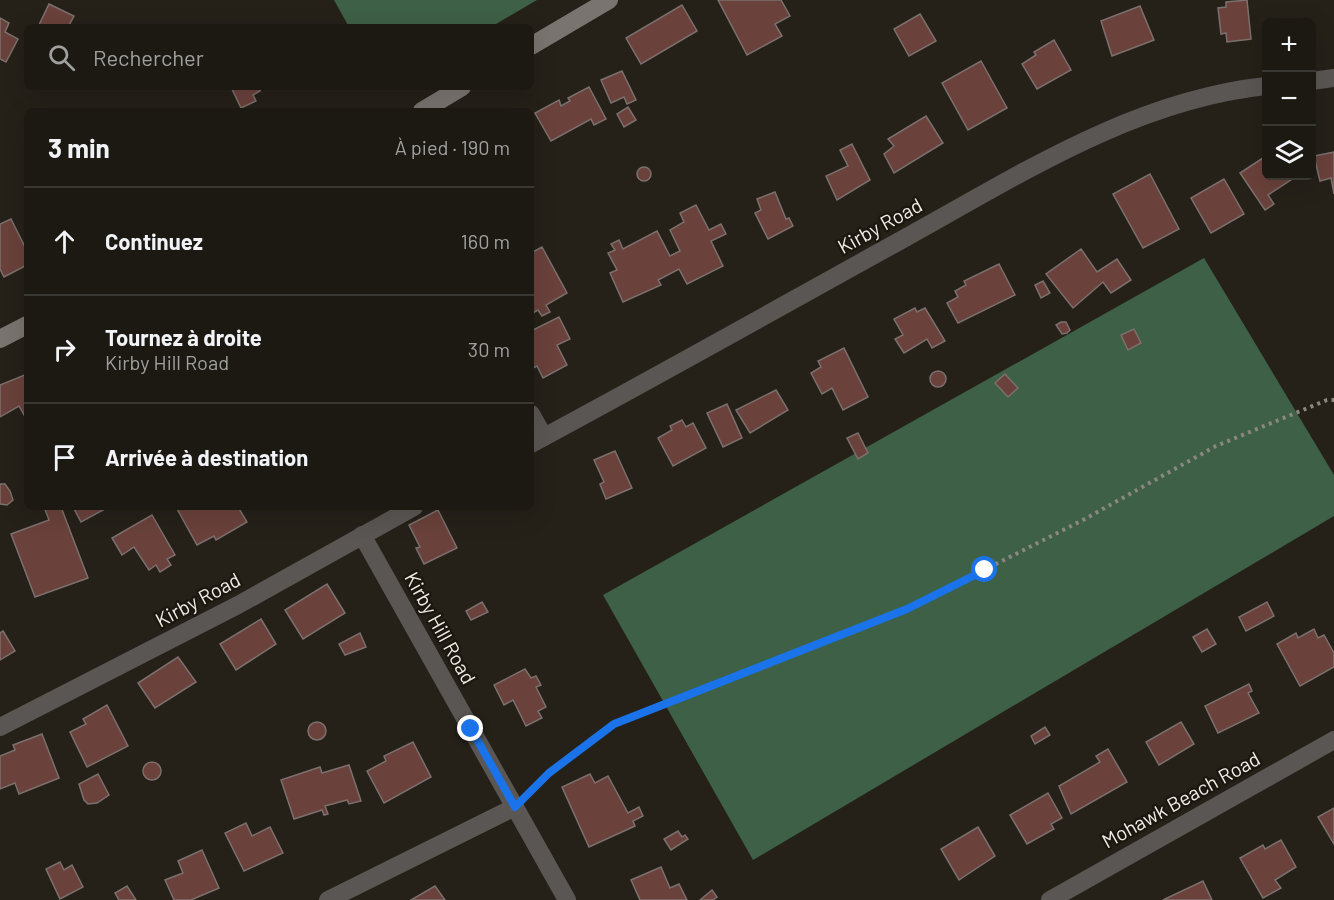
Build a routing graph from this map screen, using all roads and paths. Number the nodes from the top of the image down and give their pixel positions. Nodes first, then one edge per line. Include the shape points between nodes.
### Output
1 (609, 0) edge
2 (534, 44) edge
3 (1334, 78) edge
4 (1316, 80) edge
5 (1262, 86) edge
6 (457, 90) edge
7 (427, 108) edge
8 (24, 327) edge
9 (0, 339) edge
10 (1334, 400) edge
11 (534, 425) edge
12 (538, 440) edge
13 (408, 510) edge
14 (362, 535) junction
15 (0, 727) edge
16 (1334, 740) edge
17 (515, 807) junction
18 (328, 900) edge
19 (567, 900) edge
20 (1050, 900) edge

1 - 2 street
3 - 4 street
5 - 12 street, Kirby Road via 1230,89 1176,104 1078,142
6 - 7 street
8 - 9 street
10 - 17 path via 1216,446 1083,520 907,609 614,724 549,773
11 - 12 street
13 - 14 street, Kirby Road
14 - 15 street, Kirby Road via 238,605
14 - 17 street, Kirby Hill Road
16 - 20 street, Mohawk Beach Road
17 - 18 street
17 - 19 street, Kirby Hill Road

